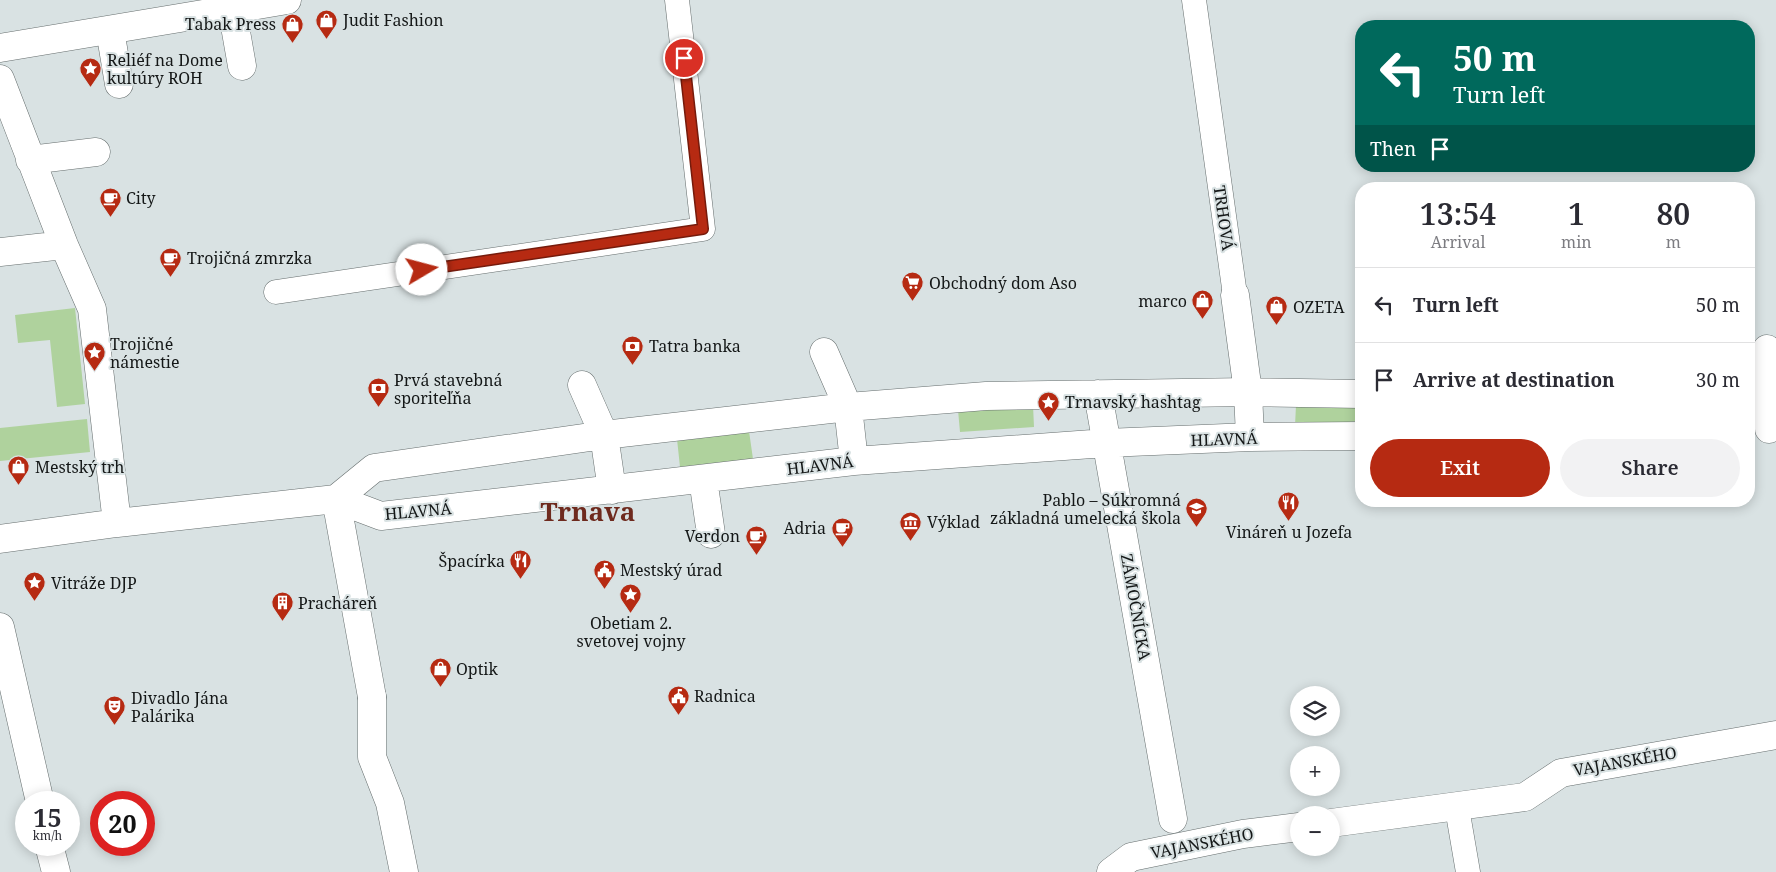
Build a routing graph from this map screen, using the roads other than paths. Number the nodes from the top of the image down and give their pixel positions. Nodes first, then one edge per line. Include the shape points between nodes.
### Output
1 (287, 0) edge
2 (677, 0) edge
3 (1194, 0) edge
4 (232, 9) junction
5 (115, 29) junction
6 (0, 48) edge
7 (242, 66) dead end
8 (0, 79) edge
9 (119, 84) dead end
10 (96, 152) dead end
11 (30, 160) junction
12 (64, 245) junction
13 (0, 252) edge
14 (276, 292) dead end
15 (1235, 295) joint
16 (1767, 349) dead end
17 (824, 352) dead end
18 (582, 385) dead end
19 (1248, 392) junction
20 (1098, 394) junction
21 (1355, 394) edge
22 (1764, 394) edge
23 (848, 407) junction
24 (1765, 429) edge
25 (604, 435) junction
26 (1355, 436) edge
27 (1250, 437) junction
28 (1106, 443) junction
29 (854, 461) junction
30 (703, 479) junction
31 (612, 490) junction
32 (336, 499) junction
33 (117, 523) junction
34 (711, 534) dead end
35 (0, 539) edge
36 (0, 627) edge
37 (1776, 735) edge
38 (37, 791) edge
39 (1457, 808) junction
40 (1173, 819) dead end
41 (1340, 822) edge
42 (1290, 828) edge
43 (52, 856) edge
44 (56, 872) edge
45 (404, 872) edge
46 (1111, 872) edge
47 (1468, 872) edge

1 - 4 street
2 - 14 lane via 703,229
3 - 15 lane, TRHOVÁ
4 - 5 street
4 - 7 street
5 - 6 street
5 - 9 street
8 - 11 street
10 - 11 street
11 - 12 street
12 - 13 street
12 - 33 street via 92,309
15 - 19 street, TRHOVÁ
16 - 22 street
17 - 23 street
18 - 25 street
19 - 20 street
19 - 21 street
19 - 27 street, TRHOVÁ
20 - 23 street via 986,396
20 - 28 street, ZÁMOČNÍCKA
22 - 24 street
23 - 25 street
23 - 29 street
25 - 31 street
25 - 32 street via 374,468
26 - 27 street, HLAVNÁ
27 - 28 street, HLAVNÁ
28 - 29 street, HLAVNÁ
28 - 40 street, ZÁMOČNÍCKA
29 - 30 street, HLAVNÁ
30 - 31 street, HLAVNÁ
30 - 34 street
31 - 32 street, HLAVNÁ via 381,516
32 - 33 street
32 - 45 street via 372,697 372,758 390,803
33 - 35 street
36 - 38 street
37 - 39 street, VAJANSKÉHO via 1561,773 1526,797
39 - 41 street, VAJANSKÉHO
39 - 47 lane
42 - 46 street, VAJANSKÉHO via 1243,834 1131,857
43 - 44 street

